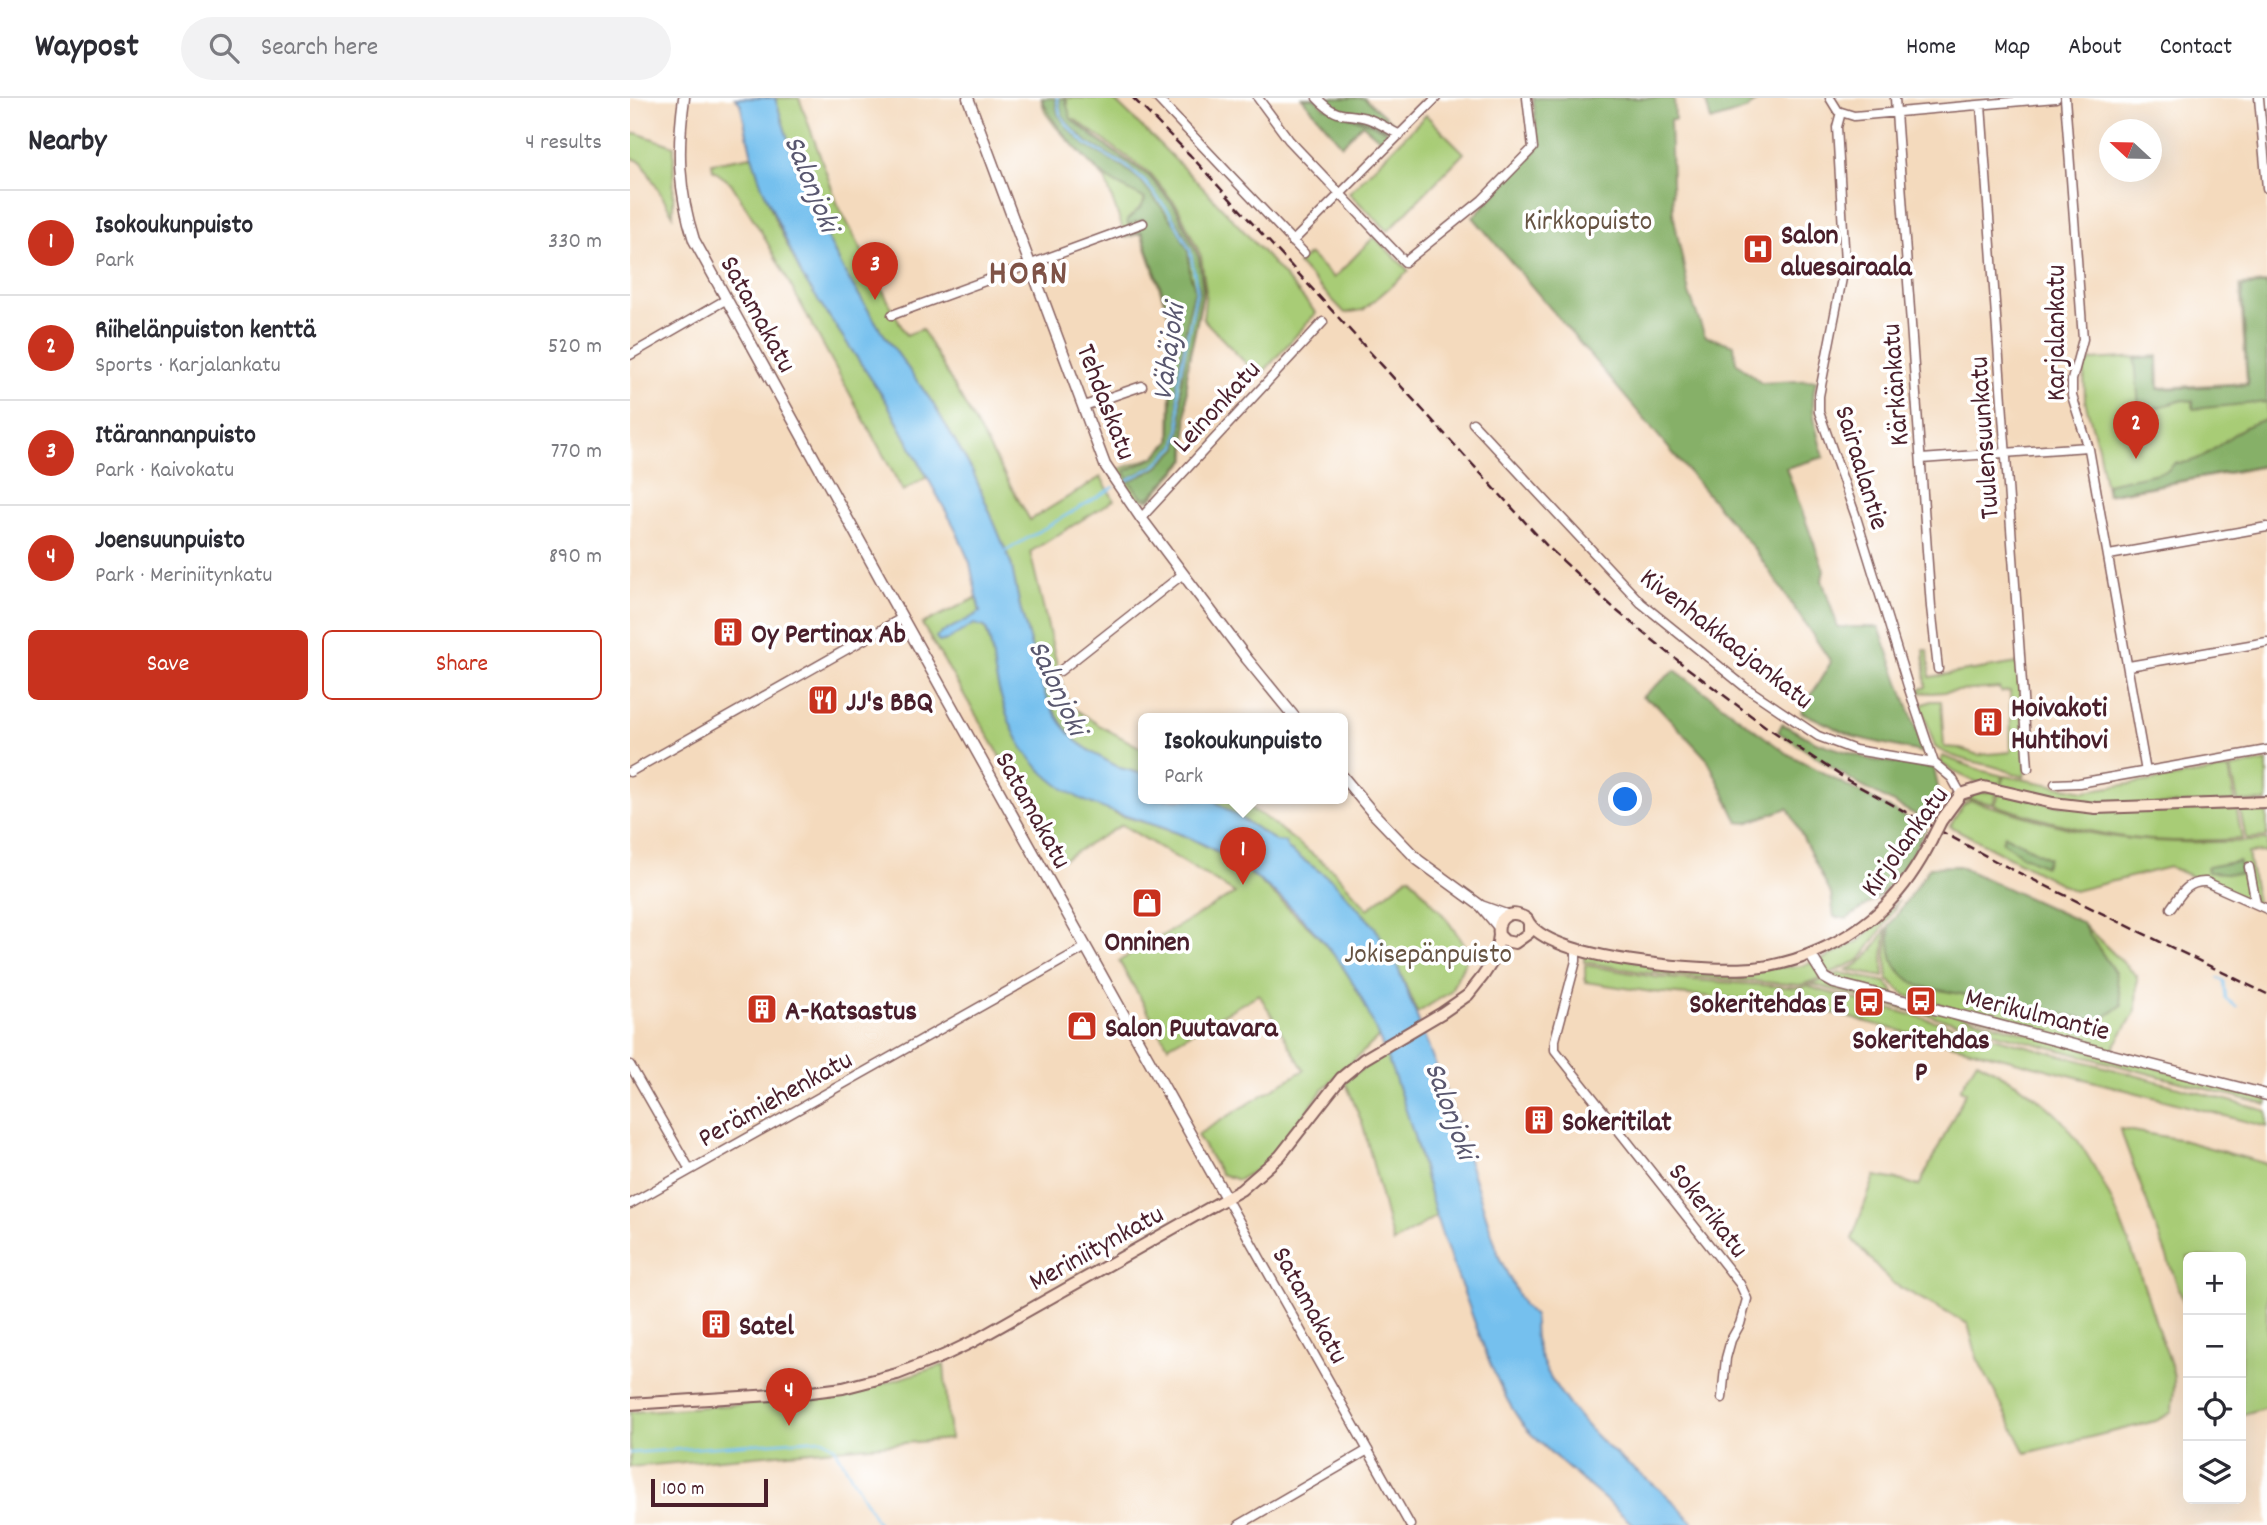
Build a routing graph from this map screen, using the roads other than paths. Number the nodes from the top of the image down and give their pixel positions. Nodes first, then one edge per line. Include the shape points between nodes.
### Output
1 (684, 98) edge
2 (968, 98) edge
3 (1157, 98) edge
4 (1258, 98) edge
5 (1317, 98) edge
6 (1436, 98) edge
7 (1527, 98) edge
8 (1830, 98) edge
9 (1895, 98) edge
10 (2056, 98) edge
11 (2065, 98) edge
12 (2259, 98) edge
13 (1981, 105) junction
14 (1896, 112) junction
15 (1841, 113) junction
16 (1400, 135) junction
17 (2267, 188) edge
18 (1340, 195) junction
19 (1143, 223) dead end
20 (1292, 242) junction
21 (1304, 253) dead end
22 (1030, 264) junction
23 (727, 299) junction
24 (892, 315) dead end
25 (1323, 322) dead end
26 (630, 355) edge
27 (1142, 386) dead end
28 (1084, 406) junction
29 (1474, 423) dead end
30 (2088, 447) junction
31 (2006, 453) junction
32 (1922, 459) junction
33 (1141, 518) junction
34 (2267, 527) edge
35 (2109, 555) junction
36 (1183, 574) junction
37 (902, 618) junction
38 (2267, 642) edge
39 (2129, 666) junction
40 (1938, 669) dead end
41 (1060, 671) dead end
42 (1291, 713) edge
43 (2267, 750) edge
44 (1934, 763) junction
45 (2028, 768) dead end
46 (630, 772) edge
47 (2146, 772) junction
48 (1348, 782) edge
49 (2055, 784) dead end
50 (1961, 794) junction
51 (2267, 802) edge
52 (2249, 867) dead end
53 (2256, 904) junction
54 (1481, 906) junction
55 (2171, 908) dead end
56 (2267, 908) edge
57 (1506, 915) junction
58 (1529, 925) junction
59 (1498, 931) junction
60 (1546, 939) junction
61 (1519, 941) junction
62 (1086, 947) junction
63 (1576, 951) junction
64 (1810, 954) junction
65 (1496, 956) junction
66 (630, 1065) edge
67 (2267, 1095) edge
68 (690, 1170) junction
69 (1226, 1198) junction
70 (630, 1204) edge
71 (1722, 1398) dead end
72 (630, 1404) edge
73 (1368, 1450) junction
74 (1239, 1525) edge
75 (1410, 1525) edge

1 - 23 street, Satamakatu via 679,156 684,209 694,240
2 - 22 street, Tehdaskatu
3 - 20 street
4 - 18 street
5 - 16 street via 1339,115 1375,121
6 - 16 street
7 - 18 street via 1534,148 1491,191 1405,262
8 - 15 street
9 - 14 street, Kärkänkatu
10 - 13 street
11 - 30 street, Karjalankatu via 2083,339 2072,396
12 - 17 street
13 - 14 street
13 - 31 street, Tuulensuunkatu
14 - 15 street
14 - 32 street, Kärkänkatu
15 - 44 street, Sairaalantie via 1837,127 1845,263 1819,412
16 - 18 street
18 - 20 street
19 - 22 street
20 - 21 street
22 - 24 street
22 - 28 street, Tehdaskatu
23 - 26 street
23 - 37 street, Satamakatu
25 - 33 street, Leinonkatu
27 - 28 street
28 - 33 street, Tehdaskatu via 1105,464
29 - 44 street, Kivenhakkaajankatu via 1642,603 1745,687 1818,736 1855,750
30 - 31 street
30 - 35 street, Karjalankatu
31 - 32 street
31 - 45 street, Tuulensuunkatu
32 - 40 street, Kärkänkatu
33 - 36 street, Tehdaskatu
34 - 35 street
35 - 39 street, Karjalankatu
36 - 41 street
36 - 42 street, Tehdaskatu
37 - 46 street
37 - 62 street, Satamakatu
38 - 39 street
39 - 47 street, Karjalankatu
43 - 47 street
44 - 50 street via 1952,778
47 - 49 street
48 - 54 street via 1418,860
50 - 51 main road, Kirjolankatu via 1984,787 2096,808
50 - 64 main road, Kirjolankatu, bridge via 1890,903 1854,933
52 - 53 street
53 - 55 street via 2201,882 2187,886
53 - 56 street
54 - 57 street
54 - 59 street
57 - 58 main road via 1521,915
57 - 59 main road
58 - 60 main road, Kirjolankatu
58 - 61 main road via 1529,933
59 - 61 main road via 1505,941
59 - 65 main road, Meriniitynkatu
60 - 61 main road, Kirjolankatu
60 - 63 main road, Kirjolankatu
61 - 65 main road, Meriniitynkatu
62 - 68 street, Perämiehenkatu
62 - 69 street, Satamakatu
63 - 64 main road, Kirjolankatu via 1655,964 1718,968 1755,968
63 - 71 street, Sokerikatu via 1555,1050 1740,1284 1747,1299 1726,1358
64 - 67 street, Merikulmantie via 1825,978 1834,983
65 - 69 main road, Meriniitynkatu via 1468,995 1341,1078 1280,1156 1241,1191
66 - 68 street
68 - 70 street, Perämiehenkatu
69 - 72 main road, Meriniitynkatu via 974,1341 897,1374 803,1393
69 - 73 street, Satamakatu
73 - 74 street
73 - 75 street, Satamakatu

